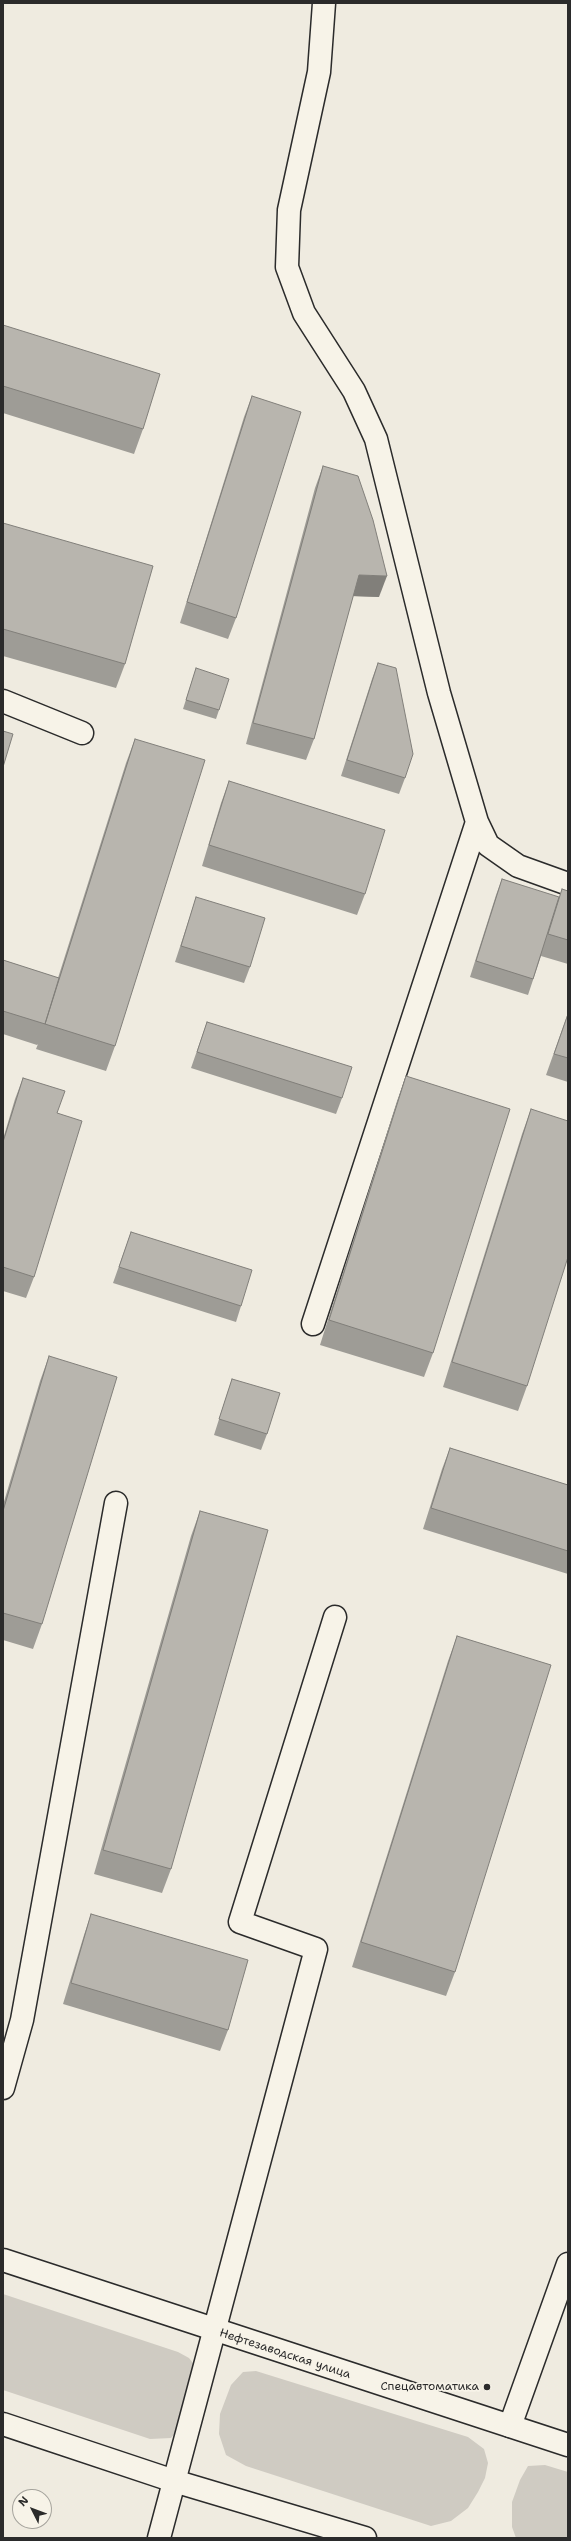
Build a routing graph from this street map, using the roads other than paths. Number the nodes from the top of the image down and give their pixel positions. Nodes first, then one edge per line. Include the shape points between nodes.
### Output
1 (324, 3) edge
2 (3, 701) edge
3 (82, 733) dead end
4 (477, 822) junction
5 (568, 884) edge
6 (313, 1324) dead end
7 (116, 1503) dead end
8 (335, 1617) dead end
9 (3, 2088) edge
10 (3, 2260) edge
11 (568, 2264) edge
12 (214, 2331) junction
13 (3, 2424) edge
14 (510, 2426) junction
15 (568, 2445) edge
16 (174, 2481) junction
17 (159, 2538) edge
18 (365, 2538) edge

1 - 4 main road via 319,72 289,210 287,267 304,313 354,391 376,439 439,693
2 - 3 main road
4 - 5 main road via 488,845 518,866
4 - 6 main road
7 - 9 main road via 22,2020
8 - 12 main road via 240,1922 316,1949
10 - 12 main road, Нефтезаводская улица
11 - 14 main road
12 - 14 main road, Нефтезаводская улица
12 - 16 main road
13 - 16 main road
14 - 15 main road, Нефтезаводская улица
16 - 17 main road
16 - 18 main road

